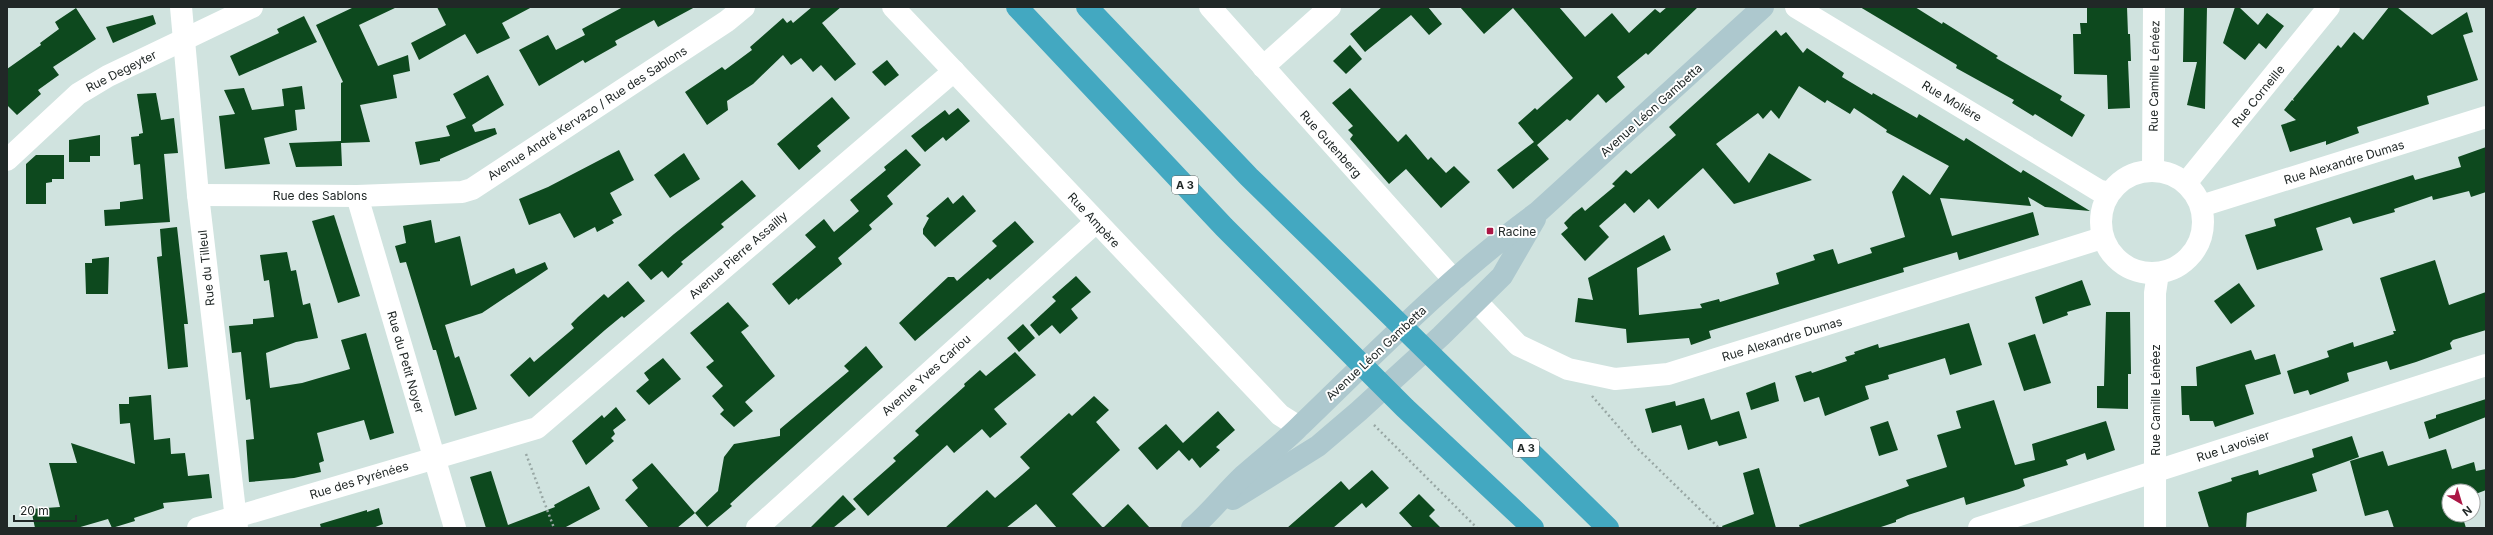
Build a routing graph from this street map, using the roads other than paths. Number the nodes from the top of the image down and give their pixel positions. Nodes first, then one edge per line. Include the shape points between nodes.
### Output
1 (181, 7) edge
2 (252, 7) edge
3 (744, 7) edge
4 (893, 7) edge
5 (1017, 7) edge
6 (1086, 7) edge
7 (1210, 7) edge
8 (1330, 7) edge
9 (1763, 7) edge
10 (1796, 7) edge
11 (2154, 7) edge
12 (2329, 7) edge
13 (183, 40) junction
14 (1263, 67) junction
15 (954, 71) junction
16 (2486, 118) edge
17 (7, 160) edge
18 (2153, 170) junction
19 (2186, 183) junction
20 (442, 192) joint
21 (2109, 193) junction
22 (198, 195) junction
23 (357, 196) junction
24 (2201, 206) junction
25 (1538, 212) junction
26 (1096, 222) junction
27 (2102, 238) junction
28 (2158, 273) junction
29 (1454, 280) junction
30 (1476, 302) junction
31 (2486, 365) edge
32 (1299, 427) junction
33 (519, 434) joint
34 (1318, 446) junction
35 (434, 458) junction
36 (2155, 472) junction
37 (1209, 514) junction
38 (235, 523) edge
39 (198, 528) edge
40 (455, 528) edge
41 (757, 528) edge
42 (1192, 528) edge
43 (1533, 528) edge
44 (1608, 528) edge
45 (1979, 528) edge
46 (2156, 528) edge

1 - 13 street, Rue du Tilleul
2 - 13 street, Rue Degeyter
3 - 20 street, Avenue André Kervazo / Rue des Sablons via 727,21 472,189
4 - 15 street, Rue Ampère
5 - 43 highway, A 3 via 1224,227 1405,408
6 - 44 highway, A 3 via 1249,177
7 - 14 street, Rue Gutenberg
8 - 14 street
9 - 25 street, Avenue Léon Gambetta
10 - 21 street, Rue Molière via 2098,190
11 - 18 street, Rue Camille Lénéez
12 - 19 street, Rue Corneille
13 - 17 street, Rue Degeyter via 108,76 78,94
13 - 22 street, Rue du Tilleul
14 - 29 street, Rue Gutenberg
15 - 26 street, Rue Ampère
15 - 33 street, Avenue Pierre Assailly via 537,428
16 - 24 street, Rue Alexandre Dumas
18 - 19 street via 2170,174
18 - 21 street via 2136,172 2120,180
19 - 24 street
20 - 23 street, Rue des Sablons
21 - 27 street via 2102,207
22 - 23 street, Rue des Sablons
22 - 38 street, Rue du Tilleul
23 - 35 street, Rue du Petit Noyer
24 - 28 street via 2203,224 2199,242 2189,257 2175,268
25 - 29 street, Avenue Léon Gambetta
25 - 30 street, Avenue Léon Gambetta via 1502,276
26 - 32 street, Rue Ampère via 1280,415
26 - 41 street, Avenue Yves Cariou
27 - 28 street via 2111,254 2124,266 2140,272
27 - 30 street, Rue Alexandre Dumas via 1668,374 1615,378 1568,368 1518,346
28 - 36 street, Rue Camille Lénéez via 2155,293
29 - 30 street
29 - 32 street, Avenue Léon Gambetta
30 - 34 street, Avenue Léon Gambetta
31 - 36 street, Rue Lavoisier
32 - 34 street
32 - 37 street, Avenue Léon Gambetta via 1242,477
33 - 35 street, Rue des Pyrénées
34 - 37 street, Avenue Léon Gambetta
35 - 38 street, Rue des Pyrénées
35 - 40 street, Rue du Petit Noyer
36 - 45 street, Rue Lavoisier
36 - 46 street, Rue Camille Lénéez
37 - 42 street, Avenue Léon Gambetta
38 - 39 street, Rue des Pyrénées

